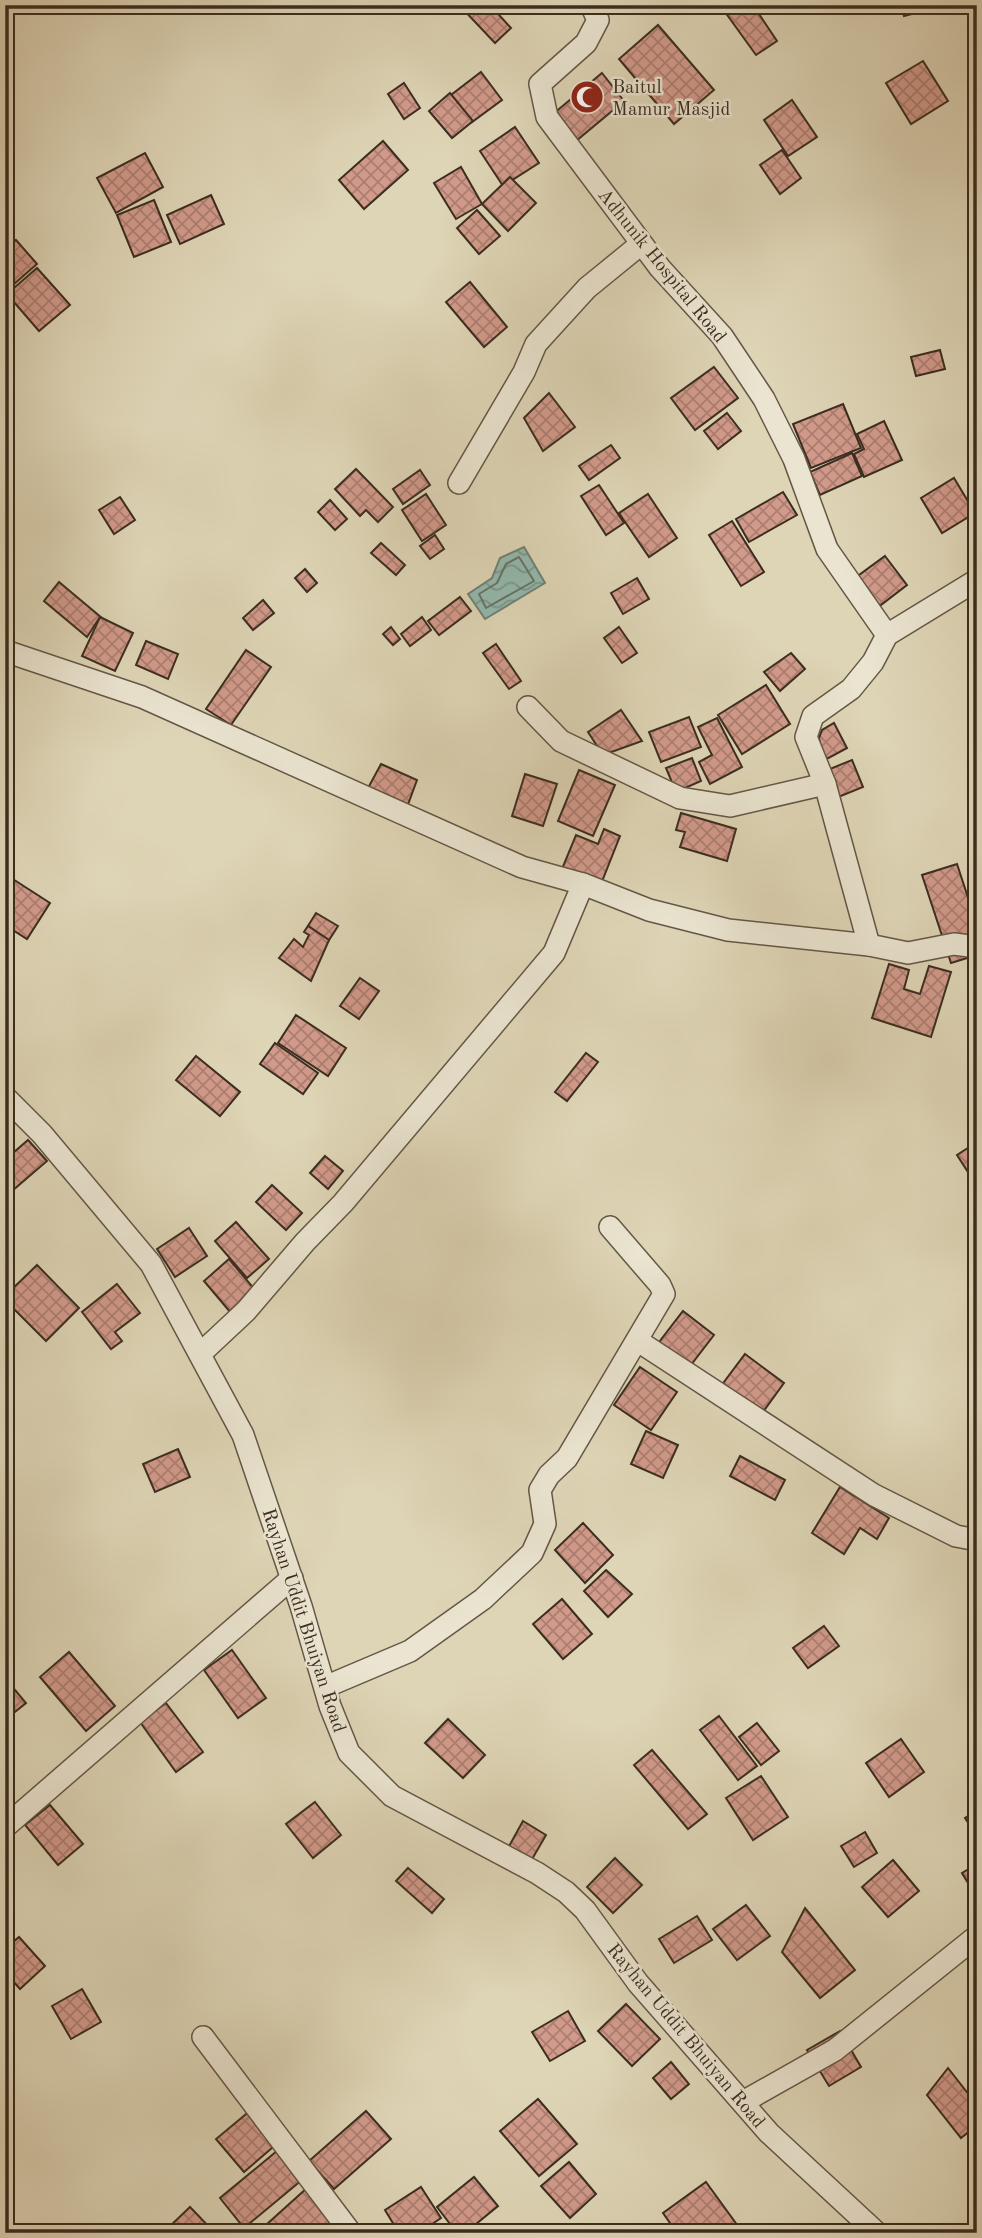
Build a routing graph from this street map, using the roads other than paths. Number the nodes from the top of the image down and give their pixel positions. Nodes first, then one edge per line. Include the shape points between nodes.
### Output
1 (591, 5) edge
2 (641, 244) junction
3 (459, 483) dead end
4 (977, 580) edge
5 (887, 635) junction
6 (5, 651) edge
7 (528, 708) dead end
8 (825, 784) junction
9 (582, 887) junction
10 (869, 945) junction
11 (977, 947) edge
12 (5, 1097) edge
13 (610, 1227) dead end
14 (638, 1340) junction
15 (200, 1354) junction
16 (977, 1540) edge
17 (292, 1578) junction
18 (325, 1687) junction
19 (5, 1827) edge
20 (977, 1936) edge
21 (204, 2037) dead end
22 (743, 2102) junction
23 (351, 2233) edge
24 (877, 2233) edge

1 - 2 street, Adhunik Hospital Road via 598,20 586,43 540,84 547,117
2 - 3 street via 587,288 536,344
2 - 5 street, Adhunik Hospital Road via 722,337 764,400 794,459 827,549
4 - 5 street
5 - 8 street via 851,690 813,716 806,737
6 - 9 street via 142,697 522,867
7 - 8 street via 561,741 680,797 730,806
8 - 10 street
9 - 10 street via 728,930
9 - 15 street via 554,953 246,1311
10 - 11 street via 908,953 954,944
12 - 15 street, Rayhan Uddit Bhuiyan Road via 42,1134 151,1264
13 - 14 street via 664,1294
14 - 16 street via 874,1495 956,1536
14 - 18 street via 567,1458 548,1475 540,1490 545,1524 532,1553 483,1599 410,1651
15 - 17 street, Rayhan Uddit Bhuiyan Road via 243,1435
17 - 18 street, Rayhan Uddit Bhuiyan Road
17 - 19 street
18 - 22 street, Rayhan Uddit Bhuiyan Road via 349,1753 392,1796 566,1892 585,1910 638,1983
20 - 22 street via 835,2050
21 - 23 street
22 - 24 street, Rayhan Uddit Bhuiyan Road via 769,2133

